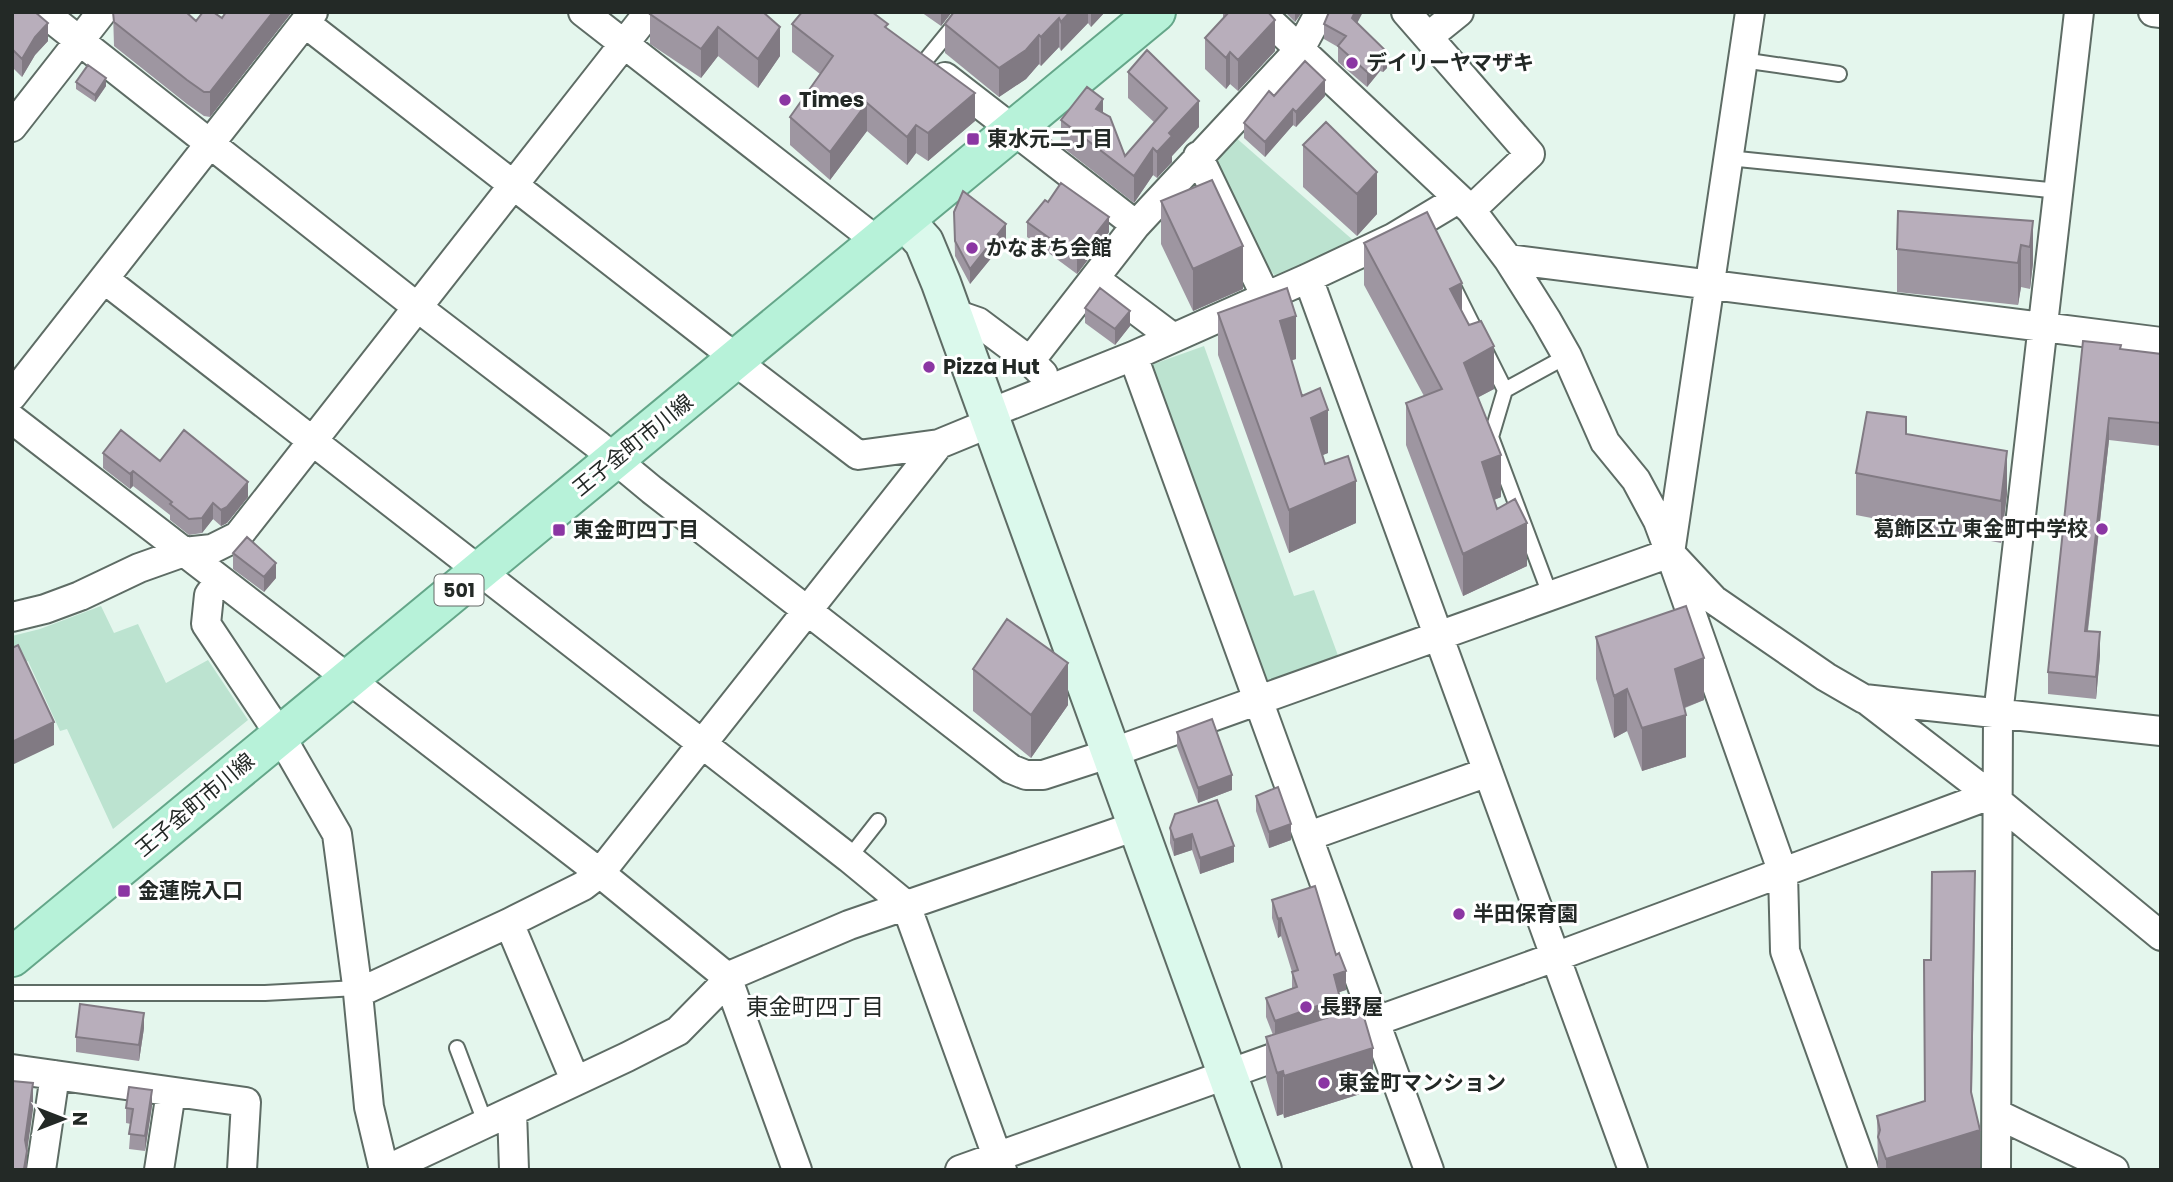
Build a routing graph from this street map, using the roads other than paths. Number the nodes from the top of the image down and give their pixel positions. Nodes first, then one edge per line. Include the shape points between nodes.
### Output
1 (43, 12) edge
2 (102, 12) edge
3 (583, 12) edge
4 (649, 12) edge
5 (965, 12) edge
6 (1156, 12) edge
7 (1260, 12) edge
8 (1320, 12) edge
9 (1406, 12) edge
10 (1459, 12) edge
11 (1750, 12) edge
12 (2079, 12) edge
13 (2153, 12) edge
14 (2161, 13) edge
15 (309, 18) edge
16 (1428, 37) junction
17 (79, 41) junction
18 (624, 44) junction
19 (1300, 49) junction
20 (914, 53) joint
21 (1742, 60) junction
22 (1839, 74) dead end
23 (12, 127) edge
24 (1012, 130) junction
25 (210, 145) junction
26 (1198, 156) junction
27 (1728, 158) junction
28 (513, 187) junction
29 (2059, 191) junction
30 (1465, 204) junction
31 (1136, 225) junction
32 (891, 232) junction
33 (1508, 259) junction
34 (1447, 273) edge
35 (1307, 278) junction
36 (104, 279) junction
37 (1095, 279) junction
38 (1709, 284) junction
39 (1266, 297) junction
40 (417, 307) junction
41 (952, 313) junction
42 (2043, 328) junction
43 (1172, 337) junction
44 (2161, 342) edge
45 (1133, 356) junction
46 (1567, 356) junction
47 (736, 360) junction
48 (1030, 360) junction
49 (1053, 388) junction
50 (1505, 390) junction
51 (12, 396) edge
52 (989, 418) junction
53 (12, 419) edge
54 (312, 441) junction
55 (939, 444) junction
56 (616, 460) junction
57 (184, 552) junction
58 (1670, 554) junction
59 (480, 572) junction
60 (220, 580) junction
61 (1551, 597) junction
62 (807, 612) junction
63 (12, 617) edge
64 (1440, 636) junction
65 (349, 680) junction
66 (1864, 699) junction
67 (1259, 702) junction
68 (1998, 715) junction
69 (2161, 731) edge
70 (280, 735) junction
71 (702, 745) junction
72 (1111, 753) junction
73 (1488, 772) junction
74 (1994, 798) junction
75 (878, 821) dead end
76 (1136, 826) junction
77 (1309, 836) junction
78 (849, 858) junction
79 (600, 873) junction
80 (1783, 873) junction
81 (906, 905) junction
82 (509, 923) junction
83 (2161, 936) edge
84 (12, 957) edge
85 (1555, 957) junction
86 (728, 978) junction
87 (358, 990) junction
88 (12, 993) edge
89 (1375, 1021) junction
90 (457, 1048) dead end
91 (12, 1069) edge
92 (1227, 1073) junction
93 (55, 1075) junction
94 (575, 1080) junction
95 (171, 1092) junction
96 (512, 1111) junction
97 (1997, 1114) junction
98 (485, 1122) junction
99 (1000, 1163) edge
100 (41, 1170) edge
101 (159, 1170) edge
102 (242, 1170) edge
103 (385, 1170) edge
104 (514, 1170) edge
105 (797, 1170) edge
106 (960, 1170) edge
107 (1262, 1170) edge
108 (1429, 1170) edge
109 (1633, 1170) edge
110 (1864, 1170) edge
111 (1996, 1170) edge
112 (2115, 1170) edge

1 - 17 street
2 - 17 street
3 - 18 street
4 - 18 street
5 - 20 lane
6 - 24 main road, 王子金町市川線 / 501
7 - 19 street
8 - 19 street
9 - 16 street
10 - 16 street
11 - 21 street
12 - 29 street
13 - 14 street
15 - 25 street
15 - 28 street
16 - 30 street via 1530,154
17 - 23 street
17 - 25 street
18 - 28 street
18 - 32 street
19 - 26 street
19 - 30 street
20 - 24 street
21 - 22 lane
21 - 27 street
24 - 31 street
24 - 32 main road, 王子金町市川線 / 501
25 - 36 street
25 - 40 street
26 - 31 street
26 - 39 street
27 - 29 lane
27 - 38 street
28 - 40 street
28 - 47 street
29 - 42 street
30 - 33 street
30 - 35 street via 1425,229 1393,238
31 - 37 street
32 - 41 street via 924,242
32 - 47 main road, 王子金町市川線 / 501
33 - 38 street
33 - 46 street
34 - 50 lane
35 - 39 street
35 - 64 street
36 - 51 street
36 - 54 street
37 - 43 street
37 - 48 street
38 - 42 street
38 - 58 street
39 - 43 street
40 - 54 street
40 - 56 street
41 - 48 street via 978,322
41 - 52 street
42 - 44 street
42 - 68 street
43 - 45 street
45 - 49 street
45 - 67 street
46 - 50 lane
46 - 58 street via 1605,442 1636,480
47 - 55 street via 858,455
47 - 56 main road, 王子金町市川線 / 501
48 - 49 street
49 - 52 street
50 - 61 lane via 1491,437
52 - 55 street
52 - 72 street
53 - 57 street
54 - 57 street via 238,536 212,549
54 - 59 street
55 - 62 street
56 - 59 main road, 王子金町市川線 / 501
56 - 62 street
57 - 60 street
57 - 63 street via 80,596
58 - 61 street
58 - 66 street via 1714,600
58 - 80 street
59 - 65 main road, 王子金町市川線 / 501
59 - 71 street
60 - 65 street
60 - 70 street via 209,595 206,624
61 - 64 street
62 - 71 street
62 - 72 street via 1011,769 1042,775
64 - 67 street
64 - 73 street
65 - 70 main road, 王子金町市川線 / 501
65 - 79 street
66 - 68 street
66 - 74 street
67 - 72 street
67 - 77 street
68 - 69 street
68 - 74 street
70 - 84 main road, 王子金町市川線 / 501
70 - 87 street via 337,834
71 - 78 street
71 - 79 street
72 - 76 street
73 - 77 street
73 - 85 street
74 - 80 street
74 - 83 street
74 - 97 street
75 - 78 lane
76 - 81 street
76 - 92 street
77 - 89 street
78 - 81 street
79 - 82 street
79 - 86 street
80 - 85 street
80 - 110 street via 1785,951
81 - 86 street
81 - 99 street
82 - 87 street
82 - 94 street
85 - 89 street
85 - 109 street
86 - 94 street via 678,1031
86 - 105 street
87 - 88 lane
87 - 103 street via 369,1107
89 - 92 street
89 - 108 street
90 - 98 lane
91 - 93 street
92 - 99 street
92 - 107 street
93 - 95 street
93 - 100 street
94 - 96 street
95 - 101 street
95 - 102 street via 247,1102
96 - 98 street
96 - 104 street
97 - 111 street
97 - 112 street
98 - 103 street
99 - 106 street

